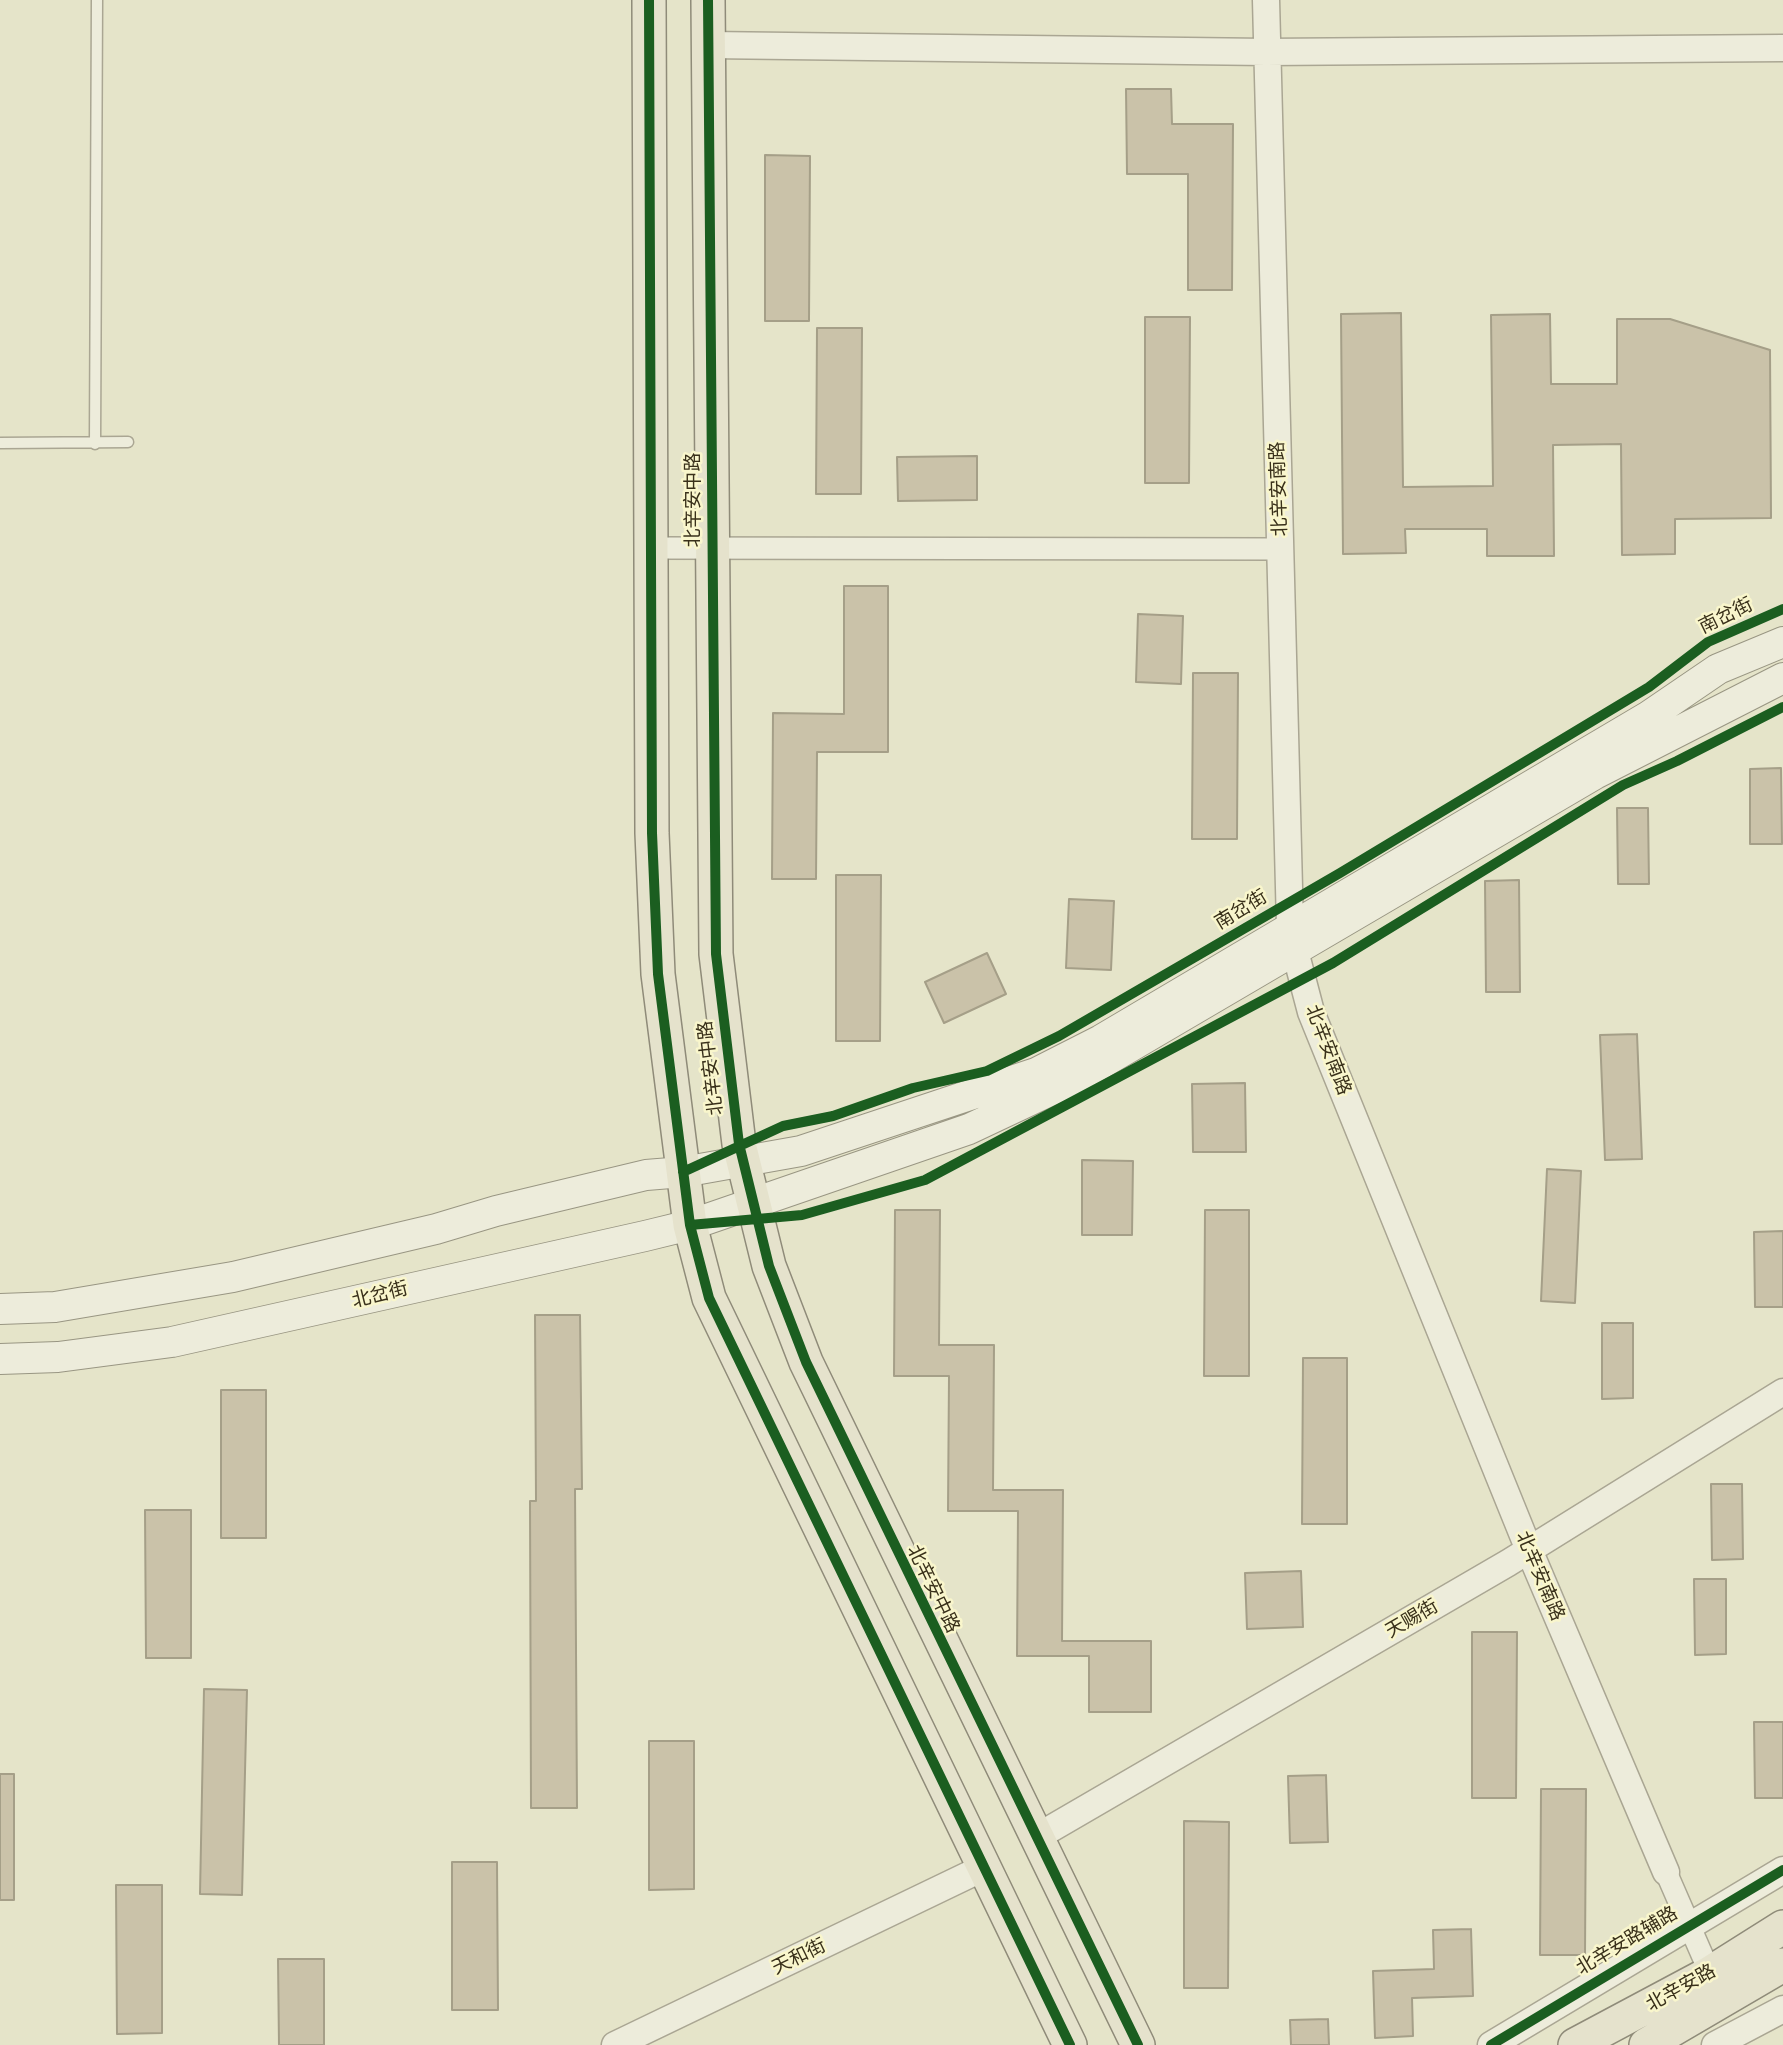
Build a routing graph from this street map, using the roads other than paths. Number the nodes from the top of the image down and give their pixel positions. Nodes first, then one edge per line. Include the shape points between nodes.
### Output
1 (97, 0) edge
2 (649, 0) edge
3 (708, 0) edge
4 (1266, 0) edge
5 (709, 45) junction
6 (1783, 48) edge
7 (1266, 52) junction
8 (128, 442) dead end
9 (0, 443) edge
10 (95, 444) junction
11 (651, 548) junction
12 (711, 548) junction
13 (1281, 549) junction
14 (1783, 642) edge
15 (1783, 678) edge
16 (1292, 938) junction
17 (745, 1159) junction
18 (684, 1171) junction
19 (754, 1203) junction
20 (690, 1225) junction
21 (0, 1309) edge
22 (0, 1359) edge
23 (1783, 1392) edge
24 (1529, 1550) junction
25 (1035, 1838) junction
26 (983, 1868) junction
27 (1783, 1870) edge
28 (1667, 1872) joint
29 (1689, 1924) junction
30 (1783, 1927) edge
31 (1783, 1965) edge
32 (1710, 1973) junction
33 (1783, 2009) edge
34 (1716, 2044) edge
35 (615, 2045) edge
36 (1070, 2045) edge
37 (1138, 2045) edge
38 (1491, 2045) edge
39 (1576, 2045) edge
40 (1646, 2045) edge

1 - 10 lane
2 - 11 main road
3 - 5 main road, 北辛安中路
4 - 7 street, 北辛安南路
5 - 7 street
5 - 12 main road, 北辛安中路
6 - 7 street
7 - 13 street, 北辛安南路
8 - 10 lane
9 - 10 lane
11 - 12 street
11 - 18 main road via 657,974
12 - 13 street
12 - 17 main road, 北辛安中路 via 716,954 733,1112
13 - 16 street, 北辛安南路
14 - 16 main road, 南岔街 via 1718,669
15 - 16 main road, 南岔街
16 - 17 main road, 南岔街 via 1036,1073 801,1151
16 - 19 main road, 南岔街 via 1075,1079 969,1129
16 - 24 street, 北辛安南路 via 1311,1012
17 - 18 main road
17 - 19 main road, 北辛安中路
18 - 20 main road
18 - 21 main road via 646,1175 233,1277 55,1307
19 - 20 main road, 北岔街
19 - 25 main road, 北辛安中路 via 769,1266 806,1362
20 - 22 main road, 北岔街 via 172,1342 58,1357
20 - 26 main road via 709,1298
23 - 24 street, 天赐街
24 - 25 street, 天赐街
24 - 28 street, 北辛安南路
25 - 37 main road, 北辛安中路
26 - 35 street, 天和街
26 - 36 main road
27 - 29 street, 北辛安路辅路
28 - 29 street
29 - 32 street
29 - 38 street, 北辛安路辅路
30 - 32 main road, 北辛安路
31 - 40 main road, 北辛安路
32 - 39 main road, 北辛安路
33 - 34 street

